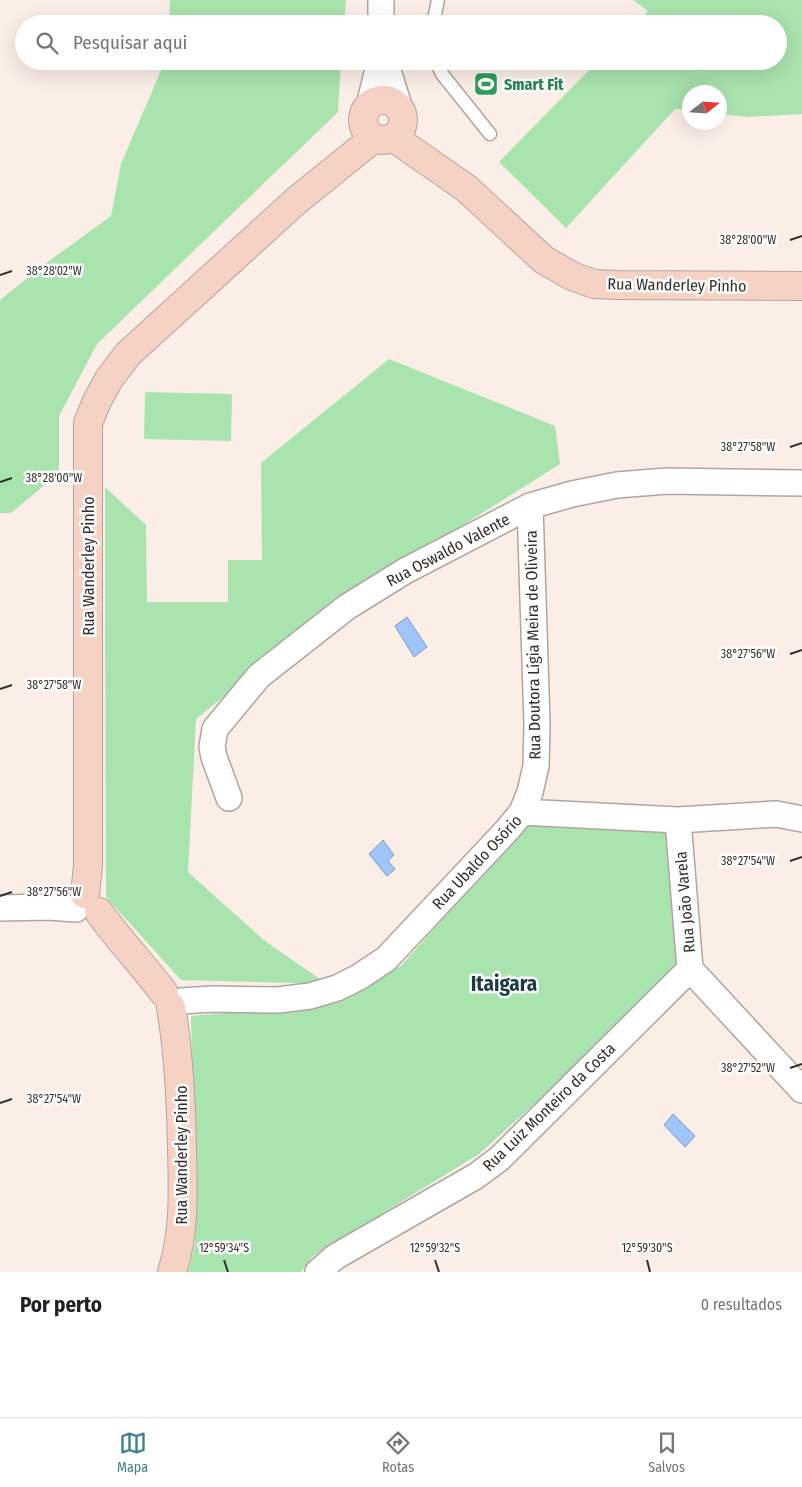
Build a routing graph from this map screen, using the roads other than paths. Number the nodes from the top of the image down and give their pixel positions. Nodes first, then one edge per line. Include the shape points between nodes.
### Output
1 (438, 0) edge
2 (435, 15) edge
3 (377, 70) edge
4 (388, 70) edge
5 (440, 70) edge
6 (368, 107) junction
7 (400, 108) junction
8 (490, 134) dead end
9 (384, 138) junction
10 (466, 188) junction
11 (296, 201) junction
12 (802, 286) edge
13 (802, 483) edge
14 (530, 506) junction
15 (229, 798) dead end
16 (522, 812) junction
17 (802, 819) edge
18 (678, 820) junction
19 (87, 905) junction
20 (0, 908) edge
21 (690, 969) junction
22 (174, 998) junction
23 (802, 1090) edge
24 (172, 1272) edge
25 (318, 1272) edge

1 - 2 lane
3 - 6 street
4 - 7 street
5 - 8 lane
6 - 7 street via 381,100 394,102
6 - 9 street via 363,122 368,134
6 - 11 street, Rua Wanderley Pinho
7 - 9 street via 404,117 400,132
7 - 10 street, Rua Wanderley Pinho
9 - 10 street, Rua Wanderley Pinho
9 - 11 street, Rua Wanderley Pinho
10 - 12 street, Rua Wanderley Pinho via 544,260 594,284
11 - 19 street, Rua Wanderley Pinho via 128,354 108,379 88,423
13 - 14 street, Rua Oswaldo Valente via 666,481 608,487
14 - 15 street, Rua Oswaldo Valente via 405,571 346,607 259,676 215,729 213,752
14 - 16 street, Rua Doutora Lígia Meira de Oliveira via 536,766
16 - 18 street, Rua Ubaldo Osório
16 - 22 street, Rua Ubaldo Osório via 386,959 359,977 310,996 278,1000
17 - 18 street, Rua Ubaldo Osório via 776,814
18 - 21 street, Rua João Varela
19 - 20 street
19 - 22 street
21 - 23 street, Rua João Varela
21 - 25 street, Rua Luiz Monteiro da Costa via 499,1159 476,1176 335,1257
22 - 24 street, Rua Wanderley Pinho via 180,1079 182,1229

